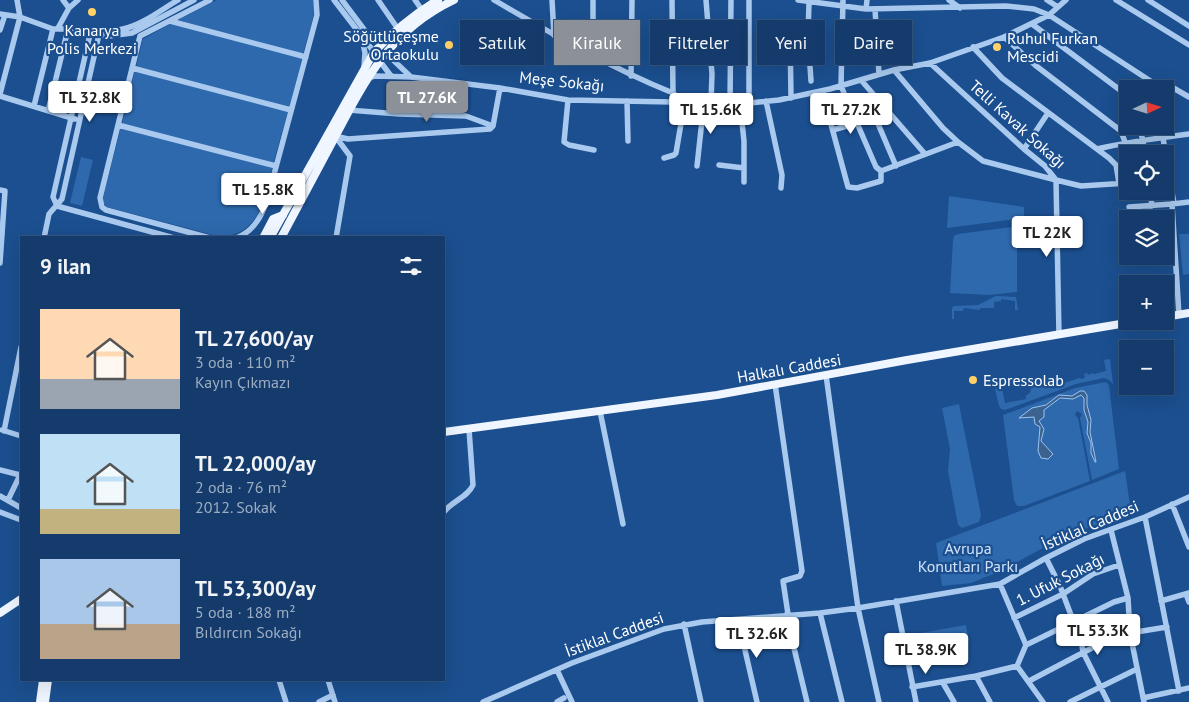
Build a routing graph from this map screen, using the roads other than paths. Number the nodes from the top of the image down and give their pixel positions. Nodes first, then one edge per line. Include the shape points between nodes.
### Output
1 (17, 0) edge
2 (63, 0) edge
3 (78, 0) edge
4 (178, 0) edge
5 (194, 0) edge
6 (210, 0) edge
7 (316, 0) edge
8 (334, 0) edge
9 (342, 0) edge
10 (378, 0) edge
11 (415, 0) edge
12 (438, 0) edge
13 (454, 0) edge
14 (494, 0) edge
15 (552, 0) edge
16 (593, 0) edge
17 (632, 0) edge
18 (672, 0) edge
19 (706, 0) edge
20 (731, 0) edge
21 (749, 0) edge
22 (798, 0) edge
23 (867, 0) edge
24 (950, 0) edge
25 (999, 0) edge
26 (1048, 0) edge
27 (1066, 0) edge
28 (1116, 0) edge
29 (1148, 0) edge
30 (817, 1) edge
31 (809, 2) junction
32 (843, 3) edge
33 (1006, 6) junction
34 (1058, 7) junction
35 (69, 8) junction
36 (960, 8) junction
37 (345, 9) junction
38 (866, 9) junction
39 (875, 9) junction
40 (422, 10) junction
41 (2, 14) edge
42 (1049, 15) junction
43 (20, 17) junction
44 (170, 20) junction
45 (593, 20) edge
46 (808, 20) edge
47 (1032, 24) junction
48 (1189, 26) edge
49 (55, 28) junction
50 (68, 29) junction
51 (398, 29) junction
52 (0, 30) edge
53 (91, 32) junction
54 (100, 33) junction
55 (554, 34) joint
56 (361, 37) junction
57 (1004, 37) junction
58 (386, 39) junction
59 (1189, 45) edge
60 (973, 47) junction
61 (387, 50) junction
62 (374, 52) junction
63 (306, 56) junction
64 (379, 60) junction
65 (930, 62) junction
66 (611, 65) edge
67 (791, 65) edge
68 (810, 65) edge
69 (132, 68) junction
70 (364, 70) junction
71 (894, 70) junction
72 (879, 74) junction
73 (391, 76) junction
74 (631, 76) junction
75 (367, 78) junction
76 (411, 78) junction
77 (861, 80) junction
78 (1144, 80) edge
79 (811, 81) dead end
80 (841, 86) junction
81 (500, 88) junction
82 (1174, 88) edge
83 (1119, 89) edge
84 (822, 90) junction
85 (673, 93) junction
86 (0, 95) edge
87 (1189, 97) edge
88 (791, 98) junction
89 (682, 99) junction
90 (568, 100) junction
91 (627, 101) junction
92 (766, 101) junction
93 (708, 102) junction
94 (730, 104) junction
95 (740, 104) junction
96 (749, 104) junction
97 (34, 106) junction
98 (885, 106) junction
99 (291, 110) junction
100 (348, 110) junction
101 (48, 111) junction
102 (1048, 113) junction
103 (72, 118) junction
104 (80, 120) junction
105 (857, 123) junction
106 (118, 125) junction
107 (494, 126) junction
108 (833, 130) junction
109 (1189, 134) edge
110 (1141, 135) edge
111 (1163, 135) edge
112 (335, 136) junction
113 (1164, 138) junction
114 (628, 141) dead end
115 (1143, 141) junction
116 (958, 142) junction
117 (1125, 142) junction
118 (1143, 145) edge
119 (1024, 149) junction
120 (1097, 149) junction
121 (594, 150) dead end
122 (925, 154) junction
123 (664, 158) dead end
124 (719, 165) dead end
125 (276, 166) junction
126 (697, 166) dead end
127 (896, 166) junction
128 (744, 168) junction
129 (881, 171) junction
130 (1056, 180) junction
131 (744, 182) dead end
132 (1119, 183) joint
133 (781, 188) dead end
134 (0, 190) edge
135 (1151, 200) edge
136 (1189, 202) edge
137 (1173, 204) junction
138 (57, 206) junction
139 (1152, 206) junction
140 (1129, 207) dead end
141 (283, 215) junction
142 (44, 236) edge
143 (167, 236) edge
144 (203, 236) edge
145 (241, 236) edge
146 (264, 236) edge
147 (271, 236) edge
148 (282, 236) edge
149 (336, 236) edge
150 (0, 263) edge
151 (1189, 313) edge
152 (1179, 315) junction
153 (1174, 316) edge
154 (1119, 324) edge
155 (1059, 335) junction
156 (20, 350) edge
157 (826, 375) junction
158 (775, 384) junction
159 (600, 411) junction
160 (469, 429) junction
161 (2, 430) edge
162 (445, 432) edge
163 (20, 436) edge
164 (0, 470) edge
165 (20, 474) edge
166 (20, 476) edge
167 (0, 496) edge
168 (1189, 497) edge
169 (8, 500) junction
170 (1172, 504) junction
171 (20, 506) edge
172 (445, 511) edge
173 (0, 512) edge
174 (1145, 517) junction
175 (18, 519) edge
176 (623, 524) dead end
177 (1111, 530) junction
178 (1189, 547) edge
179 (1046, 558) junction
180 (1119, 565) junction
181 (1000, 584) junction
182 (1062, 594) junction
183 (1188, 594) edge
184 (1128, 598) junction
185 (20, 600) edge
186 (1162, 601) junction
187 (896, 602) junction
188 (1189, 602) edge
189 (858, 608) junction
190 (0, 613) edge
191 (820, 613) junction
192 (787, 615) junction
193 (1014, 618) junction
194 (738, 620) junction
195 (1074, 623) junction
196 (684, 624) junction
197 (1166, 627) junction
198 (1130, 632) junction
199 (1026, 645) junction
200 (1082, 652) junction
201 (1017, 666) junction
202 (1137, 669) junction
203 (556, 670) junction
204 (976, 676) junction
205 (43, 681) edge
206 (48, 681) edge
207 (279, 681) edge
208 (328, 681) edge
209 (1029, 681) junction
210 (943, 683) junction
211 (912, 687) junction
212 (1100, 687) junction
213 (1189, 688) edge
214 (1179, 691) junction
215 (333, 695) junction
216 (564, 698) dead end
217 (1144, 700) edge
218 (40, 702) edge
219 (45, 702) edge
220 (286, 702) edge
221 (319, 702) edge
222 (335, 702) edge
223 (483, 702) edge
224 (557, 702) edge
225 (572, 702) edge
226 (701, 702) edge
227 (757, 702) edge
228 (807, 702) edge
229 (842, 702) edge
230 (879, 702) edge
231 (916, 702) edge
232 (954, 702) edge
233 (990, 702) edge
234 (1043, 702) edge
235 (1070, 702) edge
236 (1108, 702) edge

1 - 43 street
2 - 35 street
3 - 35 street
4 - 54 street via 140,22
5 - 54 street via 132,33 109,36
6 - 44 street
7 - 63 street via 317,15
8 - 37 street
9 - 37 street
10 - 51 street
11 - 40 street
12 - 40 main road
13 - 61 main road via 428,14
14 - 55 street
15 - 55 street
16 - 45 street
17 - 74 street
18 - 85 street
19 - 93 street via 712,74
20 - 94 street
21 - 96 street
22 - 31 street
23 - 38 street
24 - 36 street
25 - 33 street
26 - 34 street
27 - 34 street, Meşe Sokağı
28 - 59 street
29 - 48 street
30 - 31 street
30 - 32 street
31 - 46 street
32 - 38 street
32 - 80 street
33 - 36 street
33 - 42 street via 1034,8
34 - 42 street, Meşe Sokağı
35 - 49 street
36 - 39 street
37 - 56 street
37 - 58 street via 369,36 377,40
38 - 39 street
39 - 72 street
40 - 51 main road
41 - 43 street
41 - 52 street
42 - 47 street, Meşe Sokağı
42 - 78 street
43 - 49 street
43 - 86 street
44 - 63 street
44 - 69 street via 140,36
47 - 57 street, Meşe Sokağı
47 - 83 street
49 - 50 street
49 - 97 street
50 - 53 street
50 - 101 street
51 - 58 main road
53 - 54 street
53 - 103 street
54 - 104 street
56 - 62 street
56 - 70 street via 365,53
57 - 60 street, Meşe Sokağı
57 - 117 street via 1120,131
58 - 62 main road
60 - 65 street, Meşe Sokağı
60 - 102 street via 1002,78
61 - 62 main road
61 - 64 main road
61 - 76 street
62 - 64 main road
62 - 70 main road
63 - 99 street
64 - 73 street
64 - 75 main road
65 - 71 street, Meşe Sokağı
65 - 119 street, Telli Kavak Sokağı
66 - 74 street
67 - 88 street
68 - 79 street
69 - 99 street
69 - 106 street
70 - 141 main road
71 - 72 street, Meşe Sokağı
71 - 116 street
72 - 77 street, Meşe Sokağı
73 - 75 street, Meşe Sokağı
73 - 76 street, Meşe Sokağı
74 - 85 street
75 - 100 main road
76 - 81 street, Meşe Sokağı
77 - 80 street, Meşe Sokağı
77 - 98 street
80 - 84 street, Meşe Sokağı
80 - 105 street
81 - 90 street, Meşe Sokağı
81 - 107 street
82 - 87 street
84 - 88 street, Meşe Sokağı
84 - 108 street
85 - 89 street
86 - 97 street
88 - 92 street, Meşe Sokağı
89 - 91 street, Meşe Sokağı via 672,102
89 - 93 street, Meşe Sokağı
89 - 123 street via 676,153
90 - 91 street, Meşe Sokağı
90 - 121 street via 564,142
91 - 114 street
92 - 96 street, Meşe Sokağı
92 - 133 street via 782,174
93 - 94 street, Meşe Sokağı
93 - 126 street
94 - 95 street, Meşe Sokağı
95 - 96 street, Meşe Sokağı
95 - 128 street
97 - 101 street
98 - 122 street
98 - 127 street via 874,112
99 - 125 street
100 - 107 street via 466,116
100 - 112 main road
101 - 103 street
102 - 119 street
102 - 120 street
103 - 104 street
103 - 138 street via 53,197
104 - 138 street via 62,199
105 - 108 street
105 - 129 street via 876,167
106 - 125 street
106 - 144 street via 100,198 102,207
107 - 112 street via 490,129 348,139
108 - 129 street via 848,188 881,180
109 - 113 street
110 - 115 street
111 - 113 street
112 - 148 main road
112 - 149 street via 350,156
113 - 115 street
113 - 137 street
115 - 117 street
115 - 118 street
116 - 122 street
116 - 130 street via 983,161
117 - 120 street
119 - 130 street, Telli Kavak Sokağı
120 - 132 street via 1116,165
122 - 127 street
124 - 128 street
125 - 145 street via 262,213 251,229
127 - 129 street
128 - 131 street
130 - 132 street, Telli Kavak Sokağı via 1081,186
130 - 155 street
134 - 150 street via 5,191
135 - 139 street
136 - 137 street
137 - 139 street
137 - 152 street
138 - 142 street via 49,214
138 - 143 street
139 - 140 street
141 - 146 main road via 273,219
141 - 147 main road
151 - 152 main road
152 - 153 main road
154 - 155 main road, Halkalı Caddesi
155 - 157 main road, Halkalı Caddesi
156 - 161 street
157 - 158 main road, Halkalı Caddesi
157 - 189 street
158 - 159 main road, Halkalı Caddesi
158 - 192 street via 802,571 800,576 783,581
159 - 160 main road, Halkalı Caddesi
159 - 176 street
160 - 162 main road, Halkalı Caddesi
160 - 172 street via 473,485
161 - 163 street
164 - 165 street
166 - 169 street
167 - 169 street
168 - 170 street, İstiklal Caddesi
169 - 171 street
170 - 174 street, İstiklal Caddesi
170 - 178 street
173 - 175 street
174 - 177 street, İstiklal Caddesi
174 - 186 street
177 - 179 street, İstiklal Caddesi
177 - 180 street
179 - 181 street, İstiklal Caddesi
179 - 182 street
180 - 182 street, 1. Ufuk Sokağı via 1093,574
180 - 184 street
181 - 187 street, İstiklal Caddesi
181 - 193 street
182 - 193 street, 1. Ufuk Sokağı
182 - 195 street
183 - 186 street
183 - 188 street
184 - 195 street
184 - 198 street
185 - 190 main road
186 - 197 street
187 - 189 street, İstiklal Caddesi
187 - 211 street
189 - 191 street, İstiklal Caddesi
189 - 230 street
191 - 192 street, İstiklal Caddesi
191 - 229 street
192 - 194 street, İstiklal Caddesi
192 - 228 street
193 - 199 street
194 - 196 street, İstiklal Caddesi
194 - 227 street
195 - 199 street
195 - 200 street
196 - 203 street, İstiklal Caddesi via 644,635
196 - 226 street
197 - 198 street
197 - 214 street
198 - 200 street
198 - 202 street
199 - 201 street
200 - 209 street
200 - 212 street
201 - 204 street
201 - 209 street
202 - 212 street
202 - 217 street
203 - 223 street, İstiklal Caddesi
203 - 225 street
204 - 210 street
204 - 233 street
205 - 218 main road
206 - 219 main road
207 - 220 street
208 - 215 street
209 - 234 street
210 - 211 street
210 - 232 street
211 - 231 street
212 - 235 street
212 - 236 street
213 - 214 street
214 - 217 street
215 - 221 street
215 - 222 street
216 - 224 street

